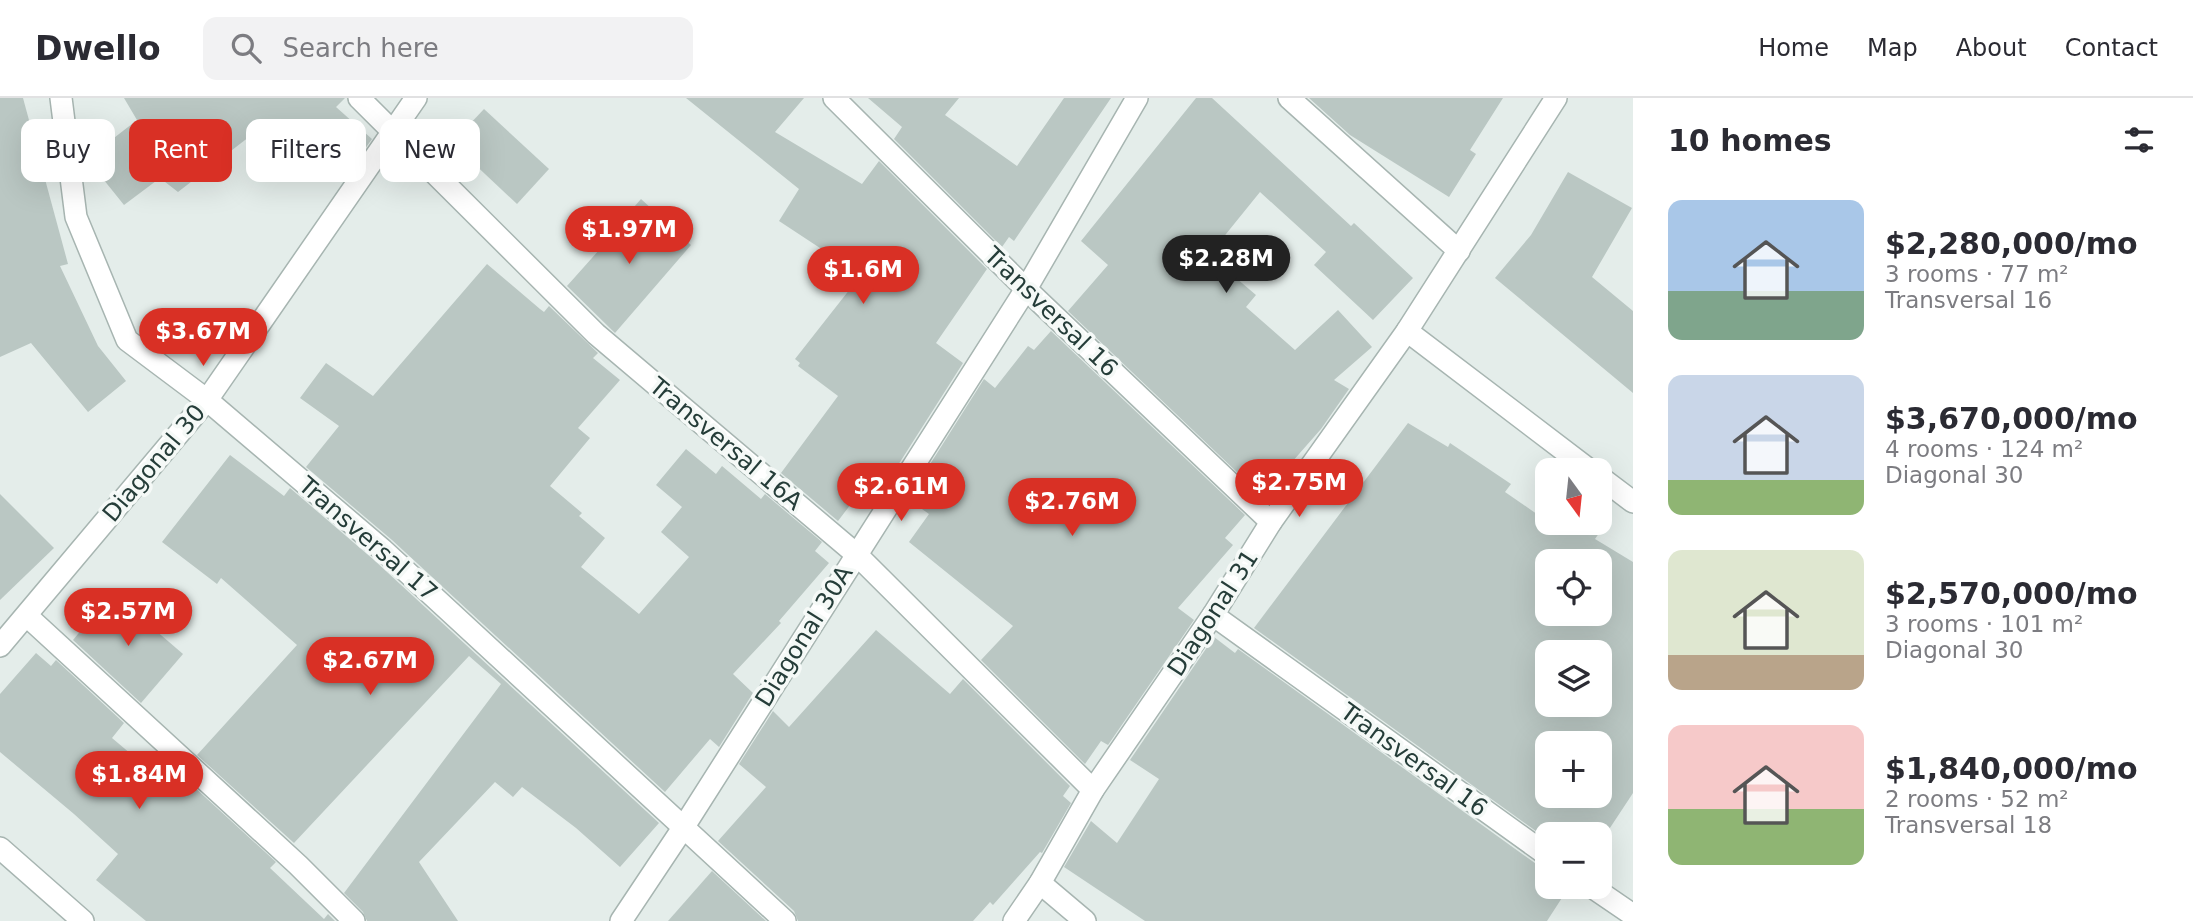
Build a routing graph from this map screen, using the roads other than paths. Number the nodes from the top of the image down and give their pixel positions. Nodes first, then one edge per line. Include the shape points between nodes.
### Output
1 (61, 98) edge
2 (359, 98) edge
3 (416, 98) edge
4 (834, 98) edge
5 (1137, 98) edge
6 (1289, 98) edge
7 (1556, 98) edge
8 (381, 119) edge
9 (400, 119) edge
10 (380, 148) edge
11 (444, 182) edge
12 (1459, 251) junction
13 (1026, 289) junction
14 (1407, 331) junction
15 (207, 400) junction
16 (1574, 458) edge
17 (1612, 486) edge
18 (1633, 502) edge
19 (1272, 522) junction
20 (856, 554) junction
21 (1213, 615) junction
22 (27, 616) junction
23 (0, 646) edge
24 (1093, 790) junction
25 (683, 828) junction
26 (1535, 846) edge
27 (0, 848) edge
28 (1040, 883) junction
29 (1610, 899) edge
30 (1633, 915) edge
31 (83, 921) edge
32 (355, 921) edge
33 (621, 921) edge
34 (785, 921) edge
35 (1014, 921) edge
36 (1086, 921) edge

1 - 15 street, Transversal 17 via 76,217 127,340
2 - 8 street, Transversal 16A
3 - 9 street, Diagonal 30
4 - 13 street, Transversal 16
5 - 13 street, Diagonal 30A
6 - 12 street
7 - 12 street, Diagonal 31
10 - 15 street, Diagonal 30
11 - 20 street, Transversal 16A via 596,334
12 - 14 street, Diagonal 31
13 - 19 street, Transversal 16
13 - 20 street, Diagonal 30A
14 - 16 street
14 - 19 street, Diagonal 31
15 - 22 street, Diagonal 30
15 - 25 street, Transversal 17 via 383,550
17 - 18 street
19 - 21 street, Diagonal 31
20 - 24 street, Transversal 16A
20 - 25 street, Diagonal 30A
21 - 24 street, Diagonal 31
21 - 26 street, Transversal 16
22 - 23 street, Diagonal 30
22 - 32 street
24 - 28 street, Diagonal 31
25 - 33 street, Diagonal 30A
25 - 34 street, Transversal 17
27 - 31 street
28 - 35 street, Diagonal 31
28 - 36 street
29 - 30 street

